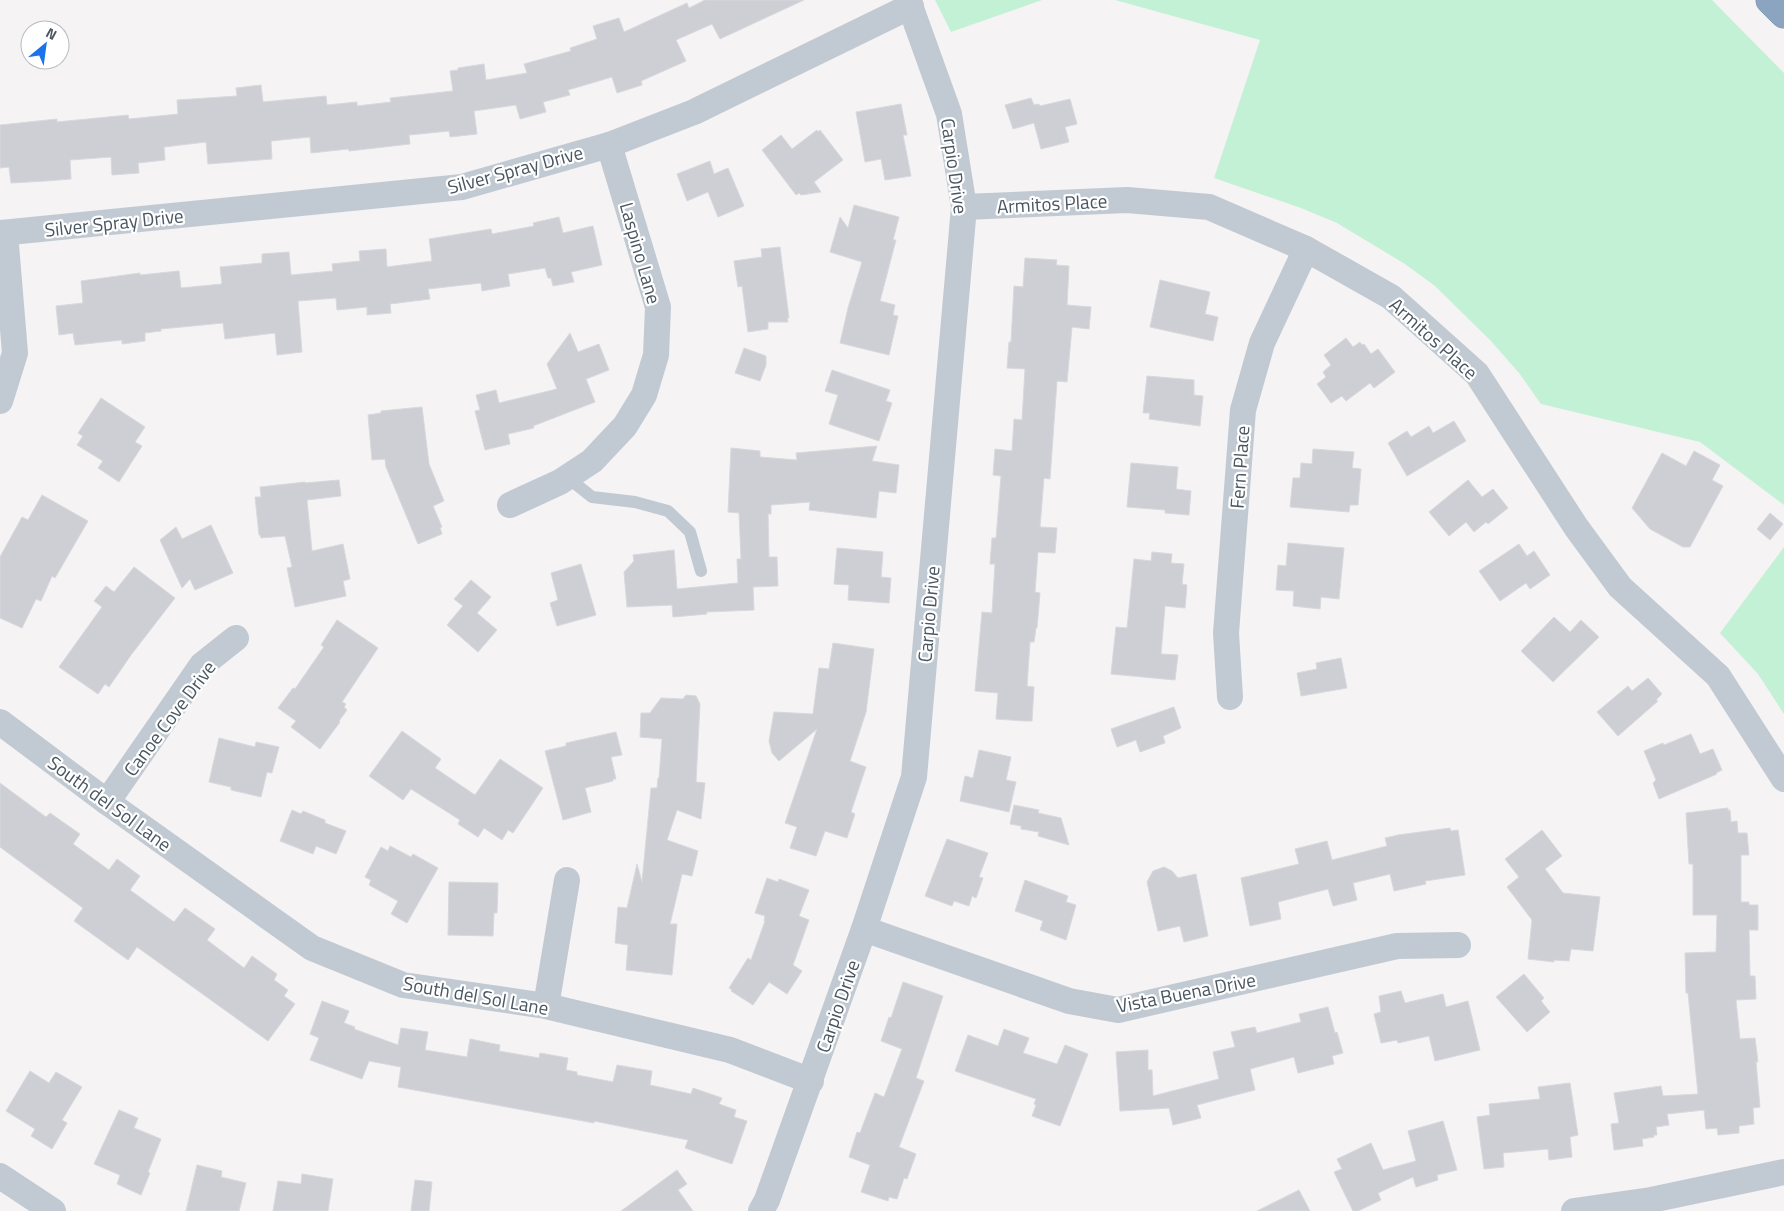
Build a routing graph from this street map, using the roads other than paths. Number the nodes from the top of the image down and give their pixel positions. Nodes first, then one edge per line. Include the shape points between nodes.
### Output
1 (1770, 0) edge
2 (910, 3) edge
3 (1784, 14) edge
4 (609, 145) junction
5 (964, 207) junction
6 (2, 233) edge
7 (1306, 249) junction
8 (0, 401) edge
9 (567, 477) junction
10 (510, 505) dead end
11 (701, 571) dead end
12 (236, 638) dead end
13 (1230, 697) dead end
14 (0, 722) edge
15 (1784, 779) edge
16 (107, 802) junction
17 (567, 880) dead end
18 (864, 929) junction
19 (1458, 945) dead end
20 (546, 1006) junction
21 (810, 1081) junction
22 (1784, 1172) edge
23 (0, 1176) edge
24 (53, 1211) edge
25 (761, 1211) edge
26 (1574, 1211) edge

1 - 3 highway
2 - 4 street, Silver Spray Drive via 694,112
2 - 5 street, Carpio Drive via 949,114
4 - 6 street, Silver Spray Drive via 462,187
4 - 9 street, Laspino Lane via 658,308 656,355 644,395 624,426 592,460
5 - 7 street, Armitos Place via 1127,200 1209,207
5 - 18 street, Carpio Drive via 914,776
6 - 8 street via 15,353
7 - 13 street, Fern Place via 1262,343 1243,410 1226,632
7 - 15 street, Armitos Place via 1391,297 1477,374 1576,527 1620,587 1718,676
9 - 10 street, Laspino Lane
9 - 11 lane via 592,497 635,502 668,511 690,532
12 - 16 street, Canoe Cove Drive via 202,666
14 - 16 street, South del Sol Lane
16 - 20 street, South del Sol Lane via 312,948 402,984
17 - 20 street
18 - 19 street, Vista Buena Drive via 1069,1001 1118,1010 1398,946
18 - 21 street, Carpio Drive
20 - 21 street, South del Sol Lane via 730,1050
21 - 25 street, Carpio Drive
22 - 26 street via 1651,1200
23 - 24 street

